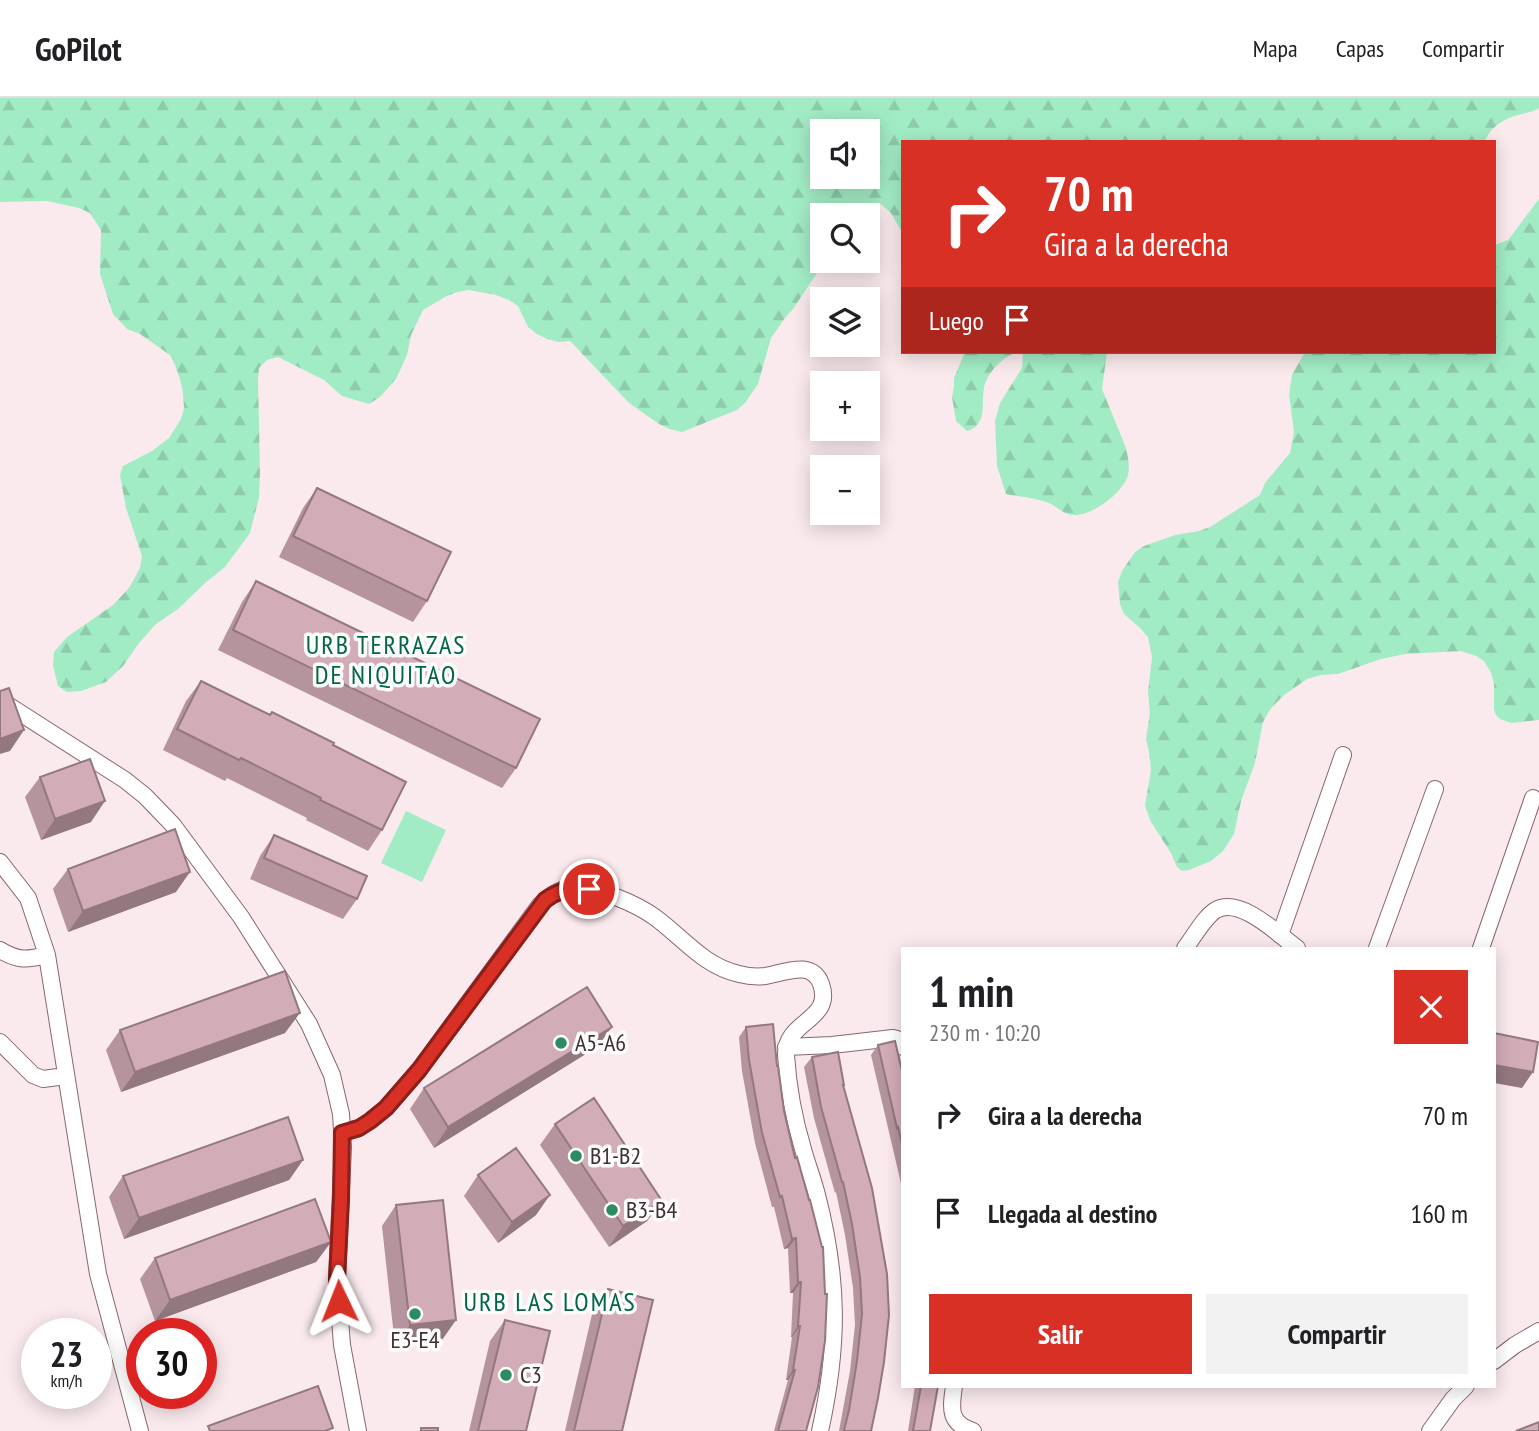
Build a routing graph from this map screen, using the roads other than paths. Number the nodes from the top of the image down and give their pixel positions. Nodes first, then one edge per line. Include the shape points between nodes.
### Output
1 (0, 700) edge
2 (1343, 755) dead end
3 (1435, 789) dead end
4 (1533, 798) dead end
5 (0, 862) edge
6 (1279, 935) junction
7 (1186, 947) edge
8 (1296, 947) edge
9 (1377, 947) edge
10 (1481, 947) edge
11 (0, 950) edge
12 (47, 955) junction
13 (0, 1042) edge
14 (901, 1045) edge
15 (786, 1047) junction
16 (66, 1076) junction
17 (342, 1133) junction
18 (1539, 1331) edge
19 (1496, 1358) edge
20 (954, 1388) edge
21 (1464, 1388) edge
22 (140, 1431) edge
23 (358, 1431) edge
24 (820, 1431) edge
25 (973, 1431) edge
26 (1430, 1431) edge

1 - 17 street via 125,780 173,825 242,917 309,1024 332,1075
2 - 6 street
3 - 9 street
4 - 10 street
5 - 12 street via 28,898
6 - 7 street via 1242,909 1225,907 1212,912
6 - 8 street
11 - 12 street via 21,959
12 - 16 street
13 - 16 street via 33,1075 43,1079
14 - 15 street via 893,1038
15 - 17 street via 790,1035 815,1015 822,1003 821,984 811,971 793,969 756,976 721,969 632,904 572,888 555,893 540,905 386,1108 365,1125
15 - 24 street via 794,1113 827,1240 833,1283 832,1363
16 - 22 street via 98,1274
17 - 23 street via 337,1279 342,1345
18 - 19 street
20 - 25 street via 954,1418
21 - 26 street

